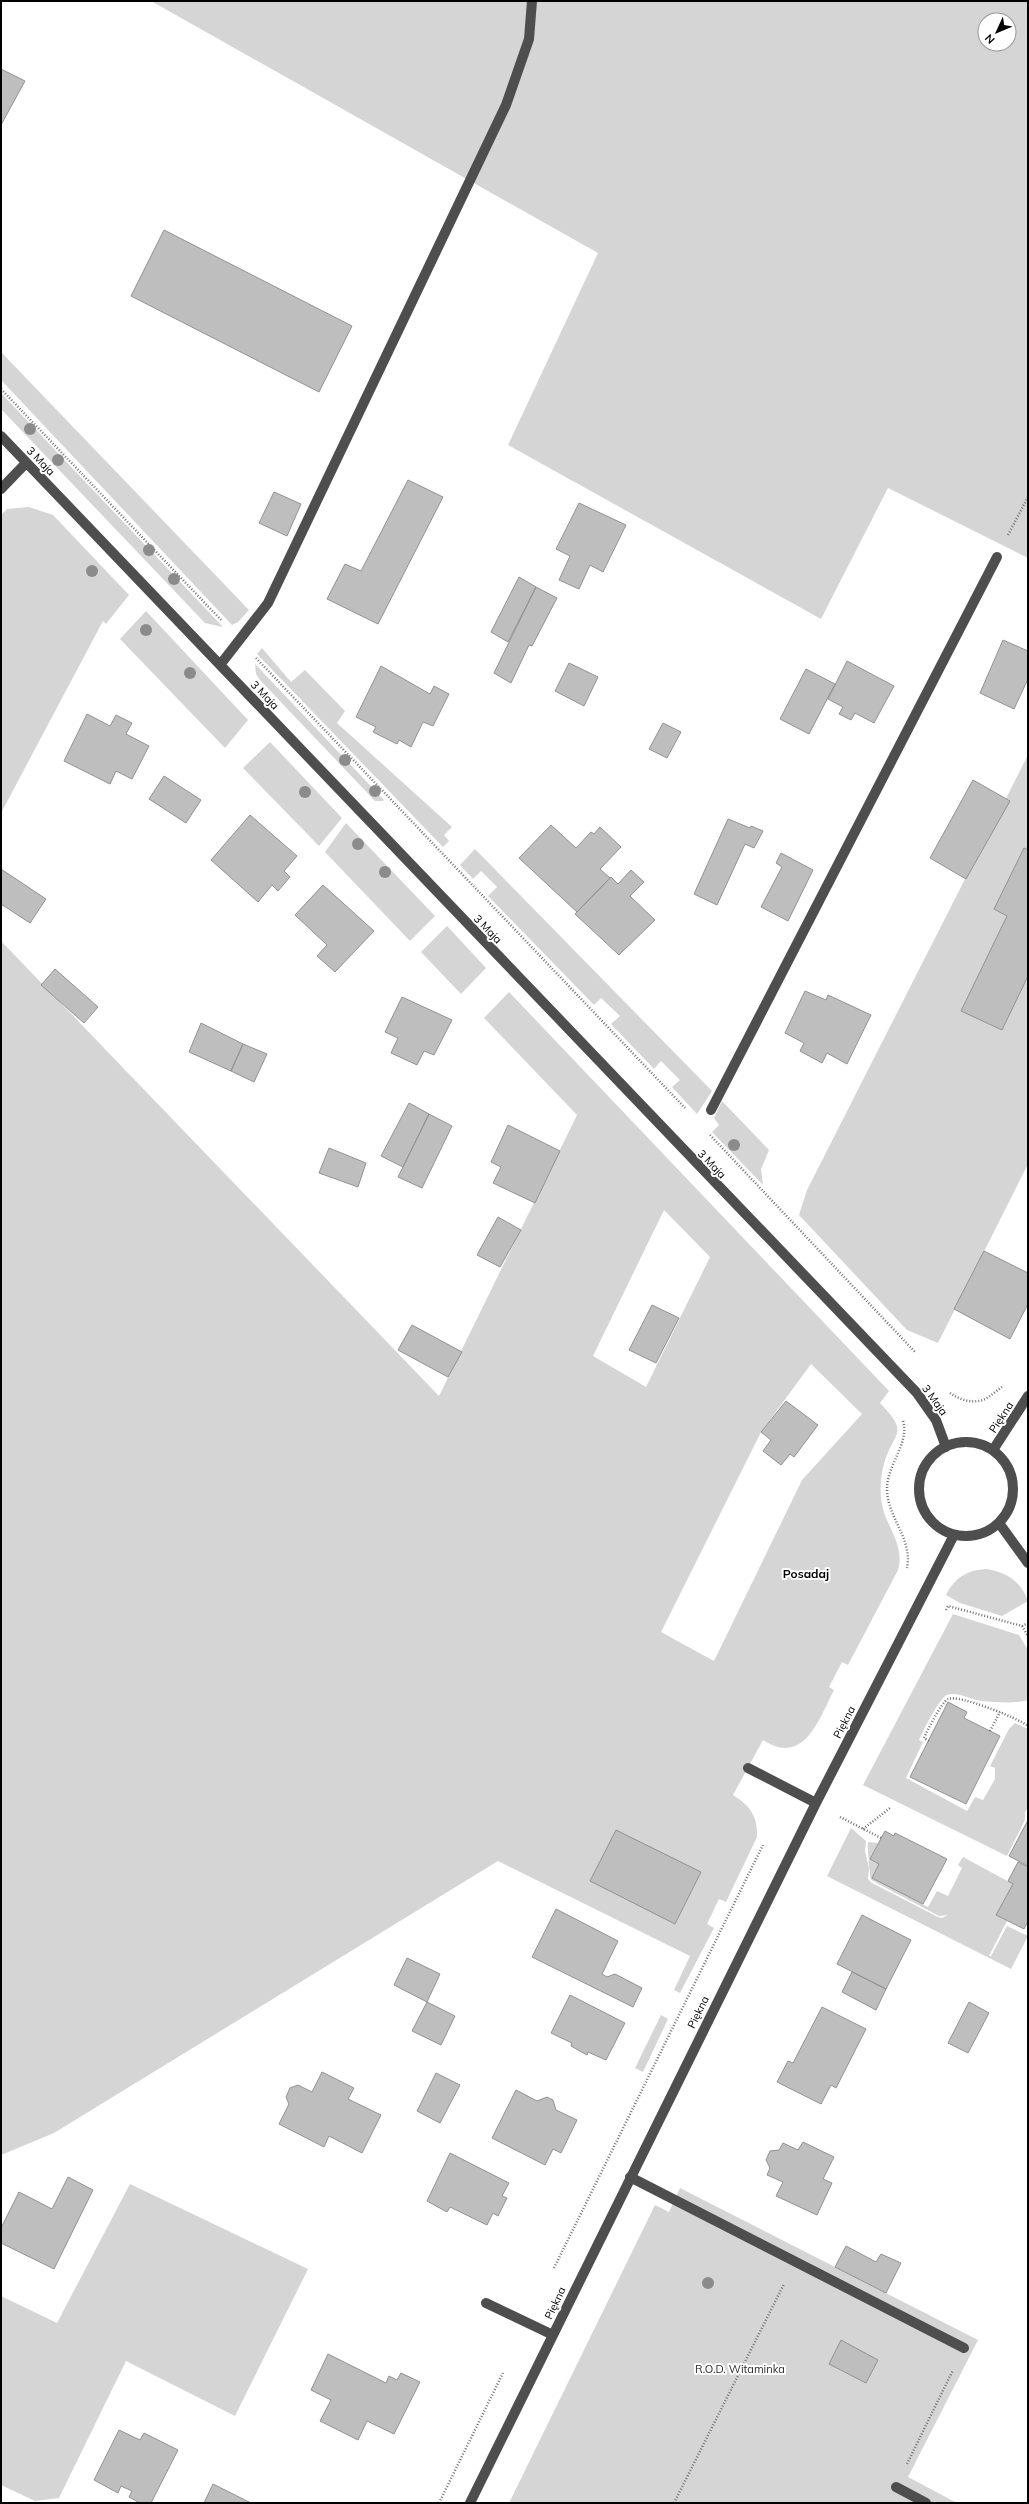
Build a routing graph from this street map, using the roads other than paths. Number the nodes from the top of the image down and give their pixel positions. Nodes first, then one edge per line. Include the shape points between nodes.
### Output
1 (532, 1) edge
2 (1, 436) edge
3 (26, 463) junction
4 (1, 488) edge
5 (997, 557) road end
6 (220, 665) junction
7 (711, 1110) dead end
8 (1028, 1396) edge
9 (946, 1447) junction
10 (993, 1450) junction
11 (999, 1523) junction
12 (954, 1535) junction
13 (1028, 1563) edge
14 (748, 1768) dead end
15 (816, 1803) junction
16 (630, 2177) junction
17 (486, 2303) dead end
18 (553, 2335) junction
19 (964, 2348) road end
20 (896, 2487) road end
21 (470, 2503) edge
22 (926, 2503) edge

1 - 6 street via 529,39 506,105 268,603
2 - 3 street, 3 Maja
3 - 4 street
3 - 6 street, 3 Maja
5 - 7 street
6 - 9 street, 3 Maja via 917,1393 936,1420
8 - 10 street, Piękna
9 - 10 street via 962,1442 978,1443
9 - 12 street via 933,1456 924,1469 919,1485 920,1501 928,1516 939,1528
10 - 11 street via 1005,1462 1012,1477 1014,1494 1009,1510
11 - 12 street via 986,1532 970,1536
11 - 13 street
12 - 15 street, Piękna
14 - 15 street
15 - 16 street, Piękna
16 - 18 street, Piękna
16 - 19 street
17 - 18 street
18 - 21 street, Piękna
20 - 22 street

